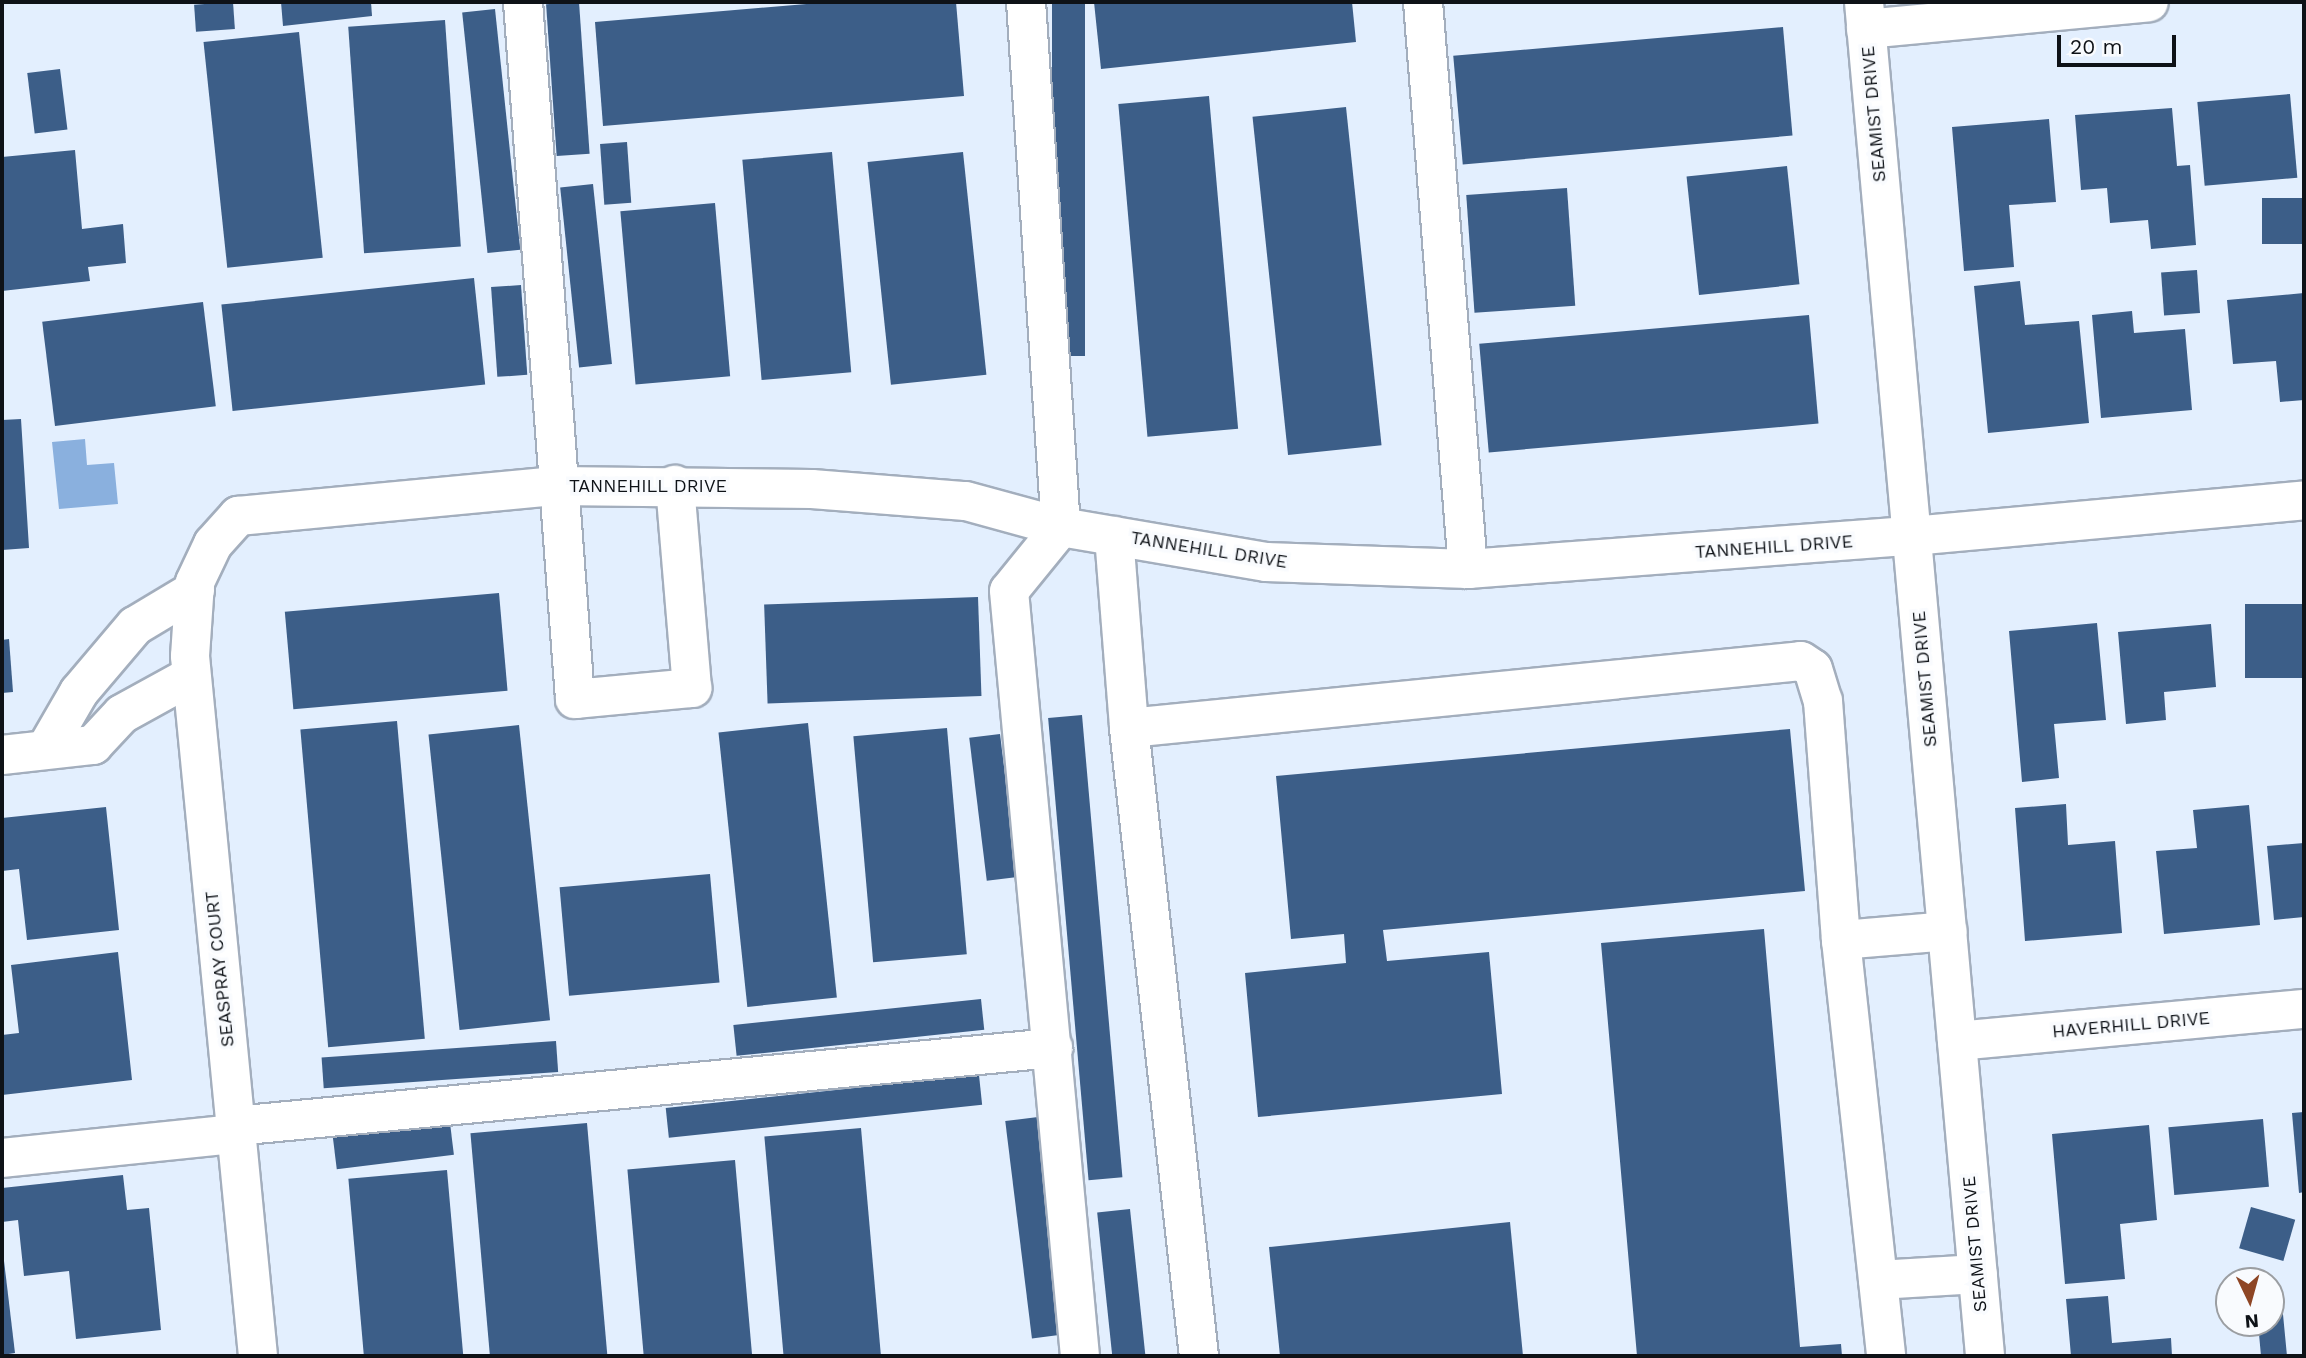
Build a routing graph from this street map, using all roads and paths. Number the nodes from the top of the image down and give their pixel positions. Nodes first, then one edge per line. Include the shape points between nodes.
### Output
1 (523, 2) edge
2 (1026, 2) edge
3 (1423, 2) edge
4 (2148, 2) edge
5 (1865, 15) edge
6 (675, 485) junction
7 (557, 486) junction
8 (2304, 500) edge
9 (1061, 527) junction
10 (1114, 536) junction
11 (1912, 536) junction
12 (1468, 569) junction
13 (195, 586) junction
14 (191, 676) junction
15 (1129, 728) junction
16 (61, 740) junction
17 (2, 755) edge
18 (1948, 931) junction
19 (1841, 940) junction
20 (2304, 1009) edge
21 (1957, 1041) junction
22 (1053, 1048) junction
23 (236, 1130) junction
24 (2, 1158) edge
25 (1978, 1274) junction
26 (1878, 1280) junction
27 (258, 1356) edge
28 (1080, 1356) edge
29 (1199, 1356) edge
30 (1886, 1356) edge
31 (1986, 1356) edge

1 - 7 street
2 - 9 street
3 - 12 street
4 - 5 street
5 - 11 street, SEAMIST DRIVE
6 - 7 street, TANNEHILL DRIVE
6 - 7 street via 692,688 575,698
6 - 9 street, TANNEHILL DRIVE via 966,501
7 - 13 street, TANNEHILL DRIVE via 238,516 213,544
8 - 11 street, TANNEHILL DRIVE
9 - 10 street, TANNEHILL DRIVE
9 - 22 street via 1009,591
10 - 12 street, TANNEHILL DRIVE via 1266,562
10 - 15 street
11 - 12 street, TANNEHILL DRIVE
11 - 18 street, SEAMIST DRIVE
13 - 14 street, SEASPRAY COURT
13 - 16 street via 135,625 79,692
14 - 16 street via 122,714 93,745
14 - 23 street, SEASPRAY COURT
15 - 19 street via 1801,661 1813,669 1823,701
15 - 29 street
16 - 17 street
18 - 19 street
18 - 21 street, SEAMIST DRIVE
19 - 26 street
20 - 21 street, HAVERHILL DRIVE
21 - 25 street, SEAMIST DRIVE
22 - 23 street
22 - 28 street
23 - 24 street
23 - 27 street, SEASPRAY COURT
25 - 26 street
25 - 31 street, SEAMIST DRIVE
26 - 30 street

